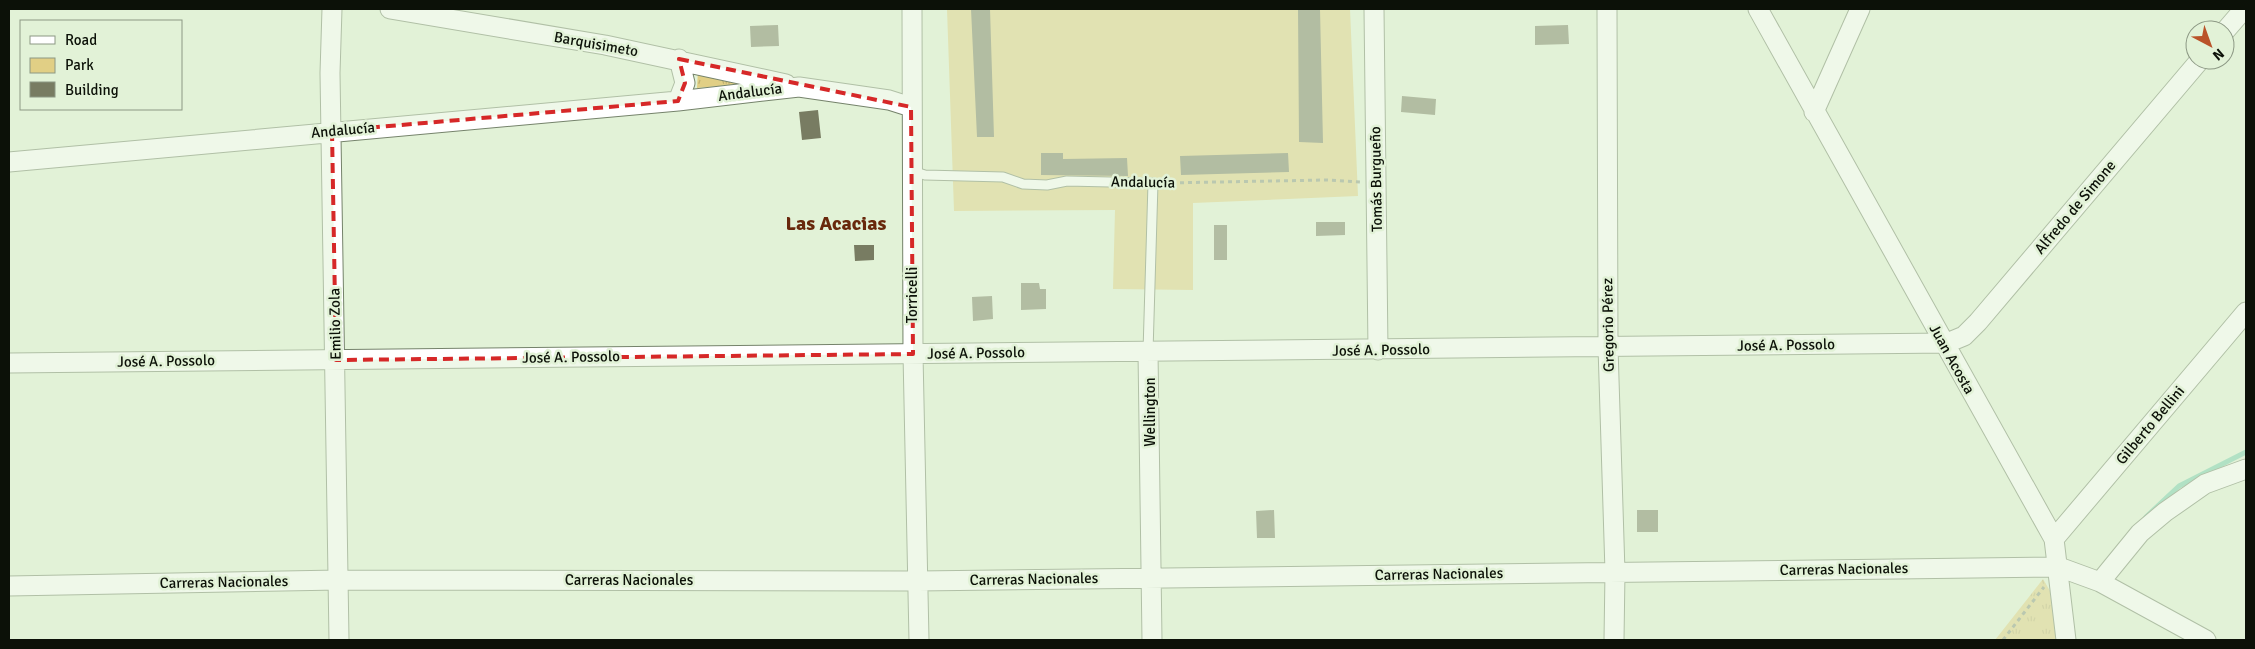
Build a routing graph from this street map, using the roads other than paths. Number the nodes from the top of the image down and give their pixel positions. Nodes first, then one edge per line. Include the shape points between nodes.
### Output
1 (332, 9) edge
2 (390, 9) edge
3 (912, 9) edge
4 (1374, 9) edge
5 (1607, 9) edge
6 (1758, 9) edge
7 (1860, 9) edge
8 (2244, 9) edge
9 (2234, 20) edge
10 (679, 59) junction
11 (2192, 70) edge
12 (799, 87) junction
13 (678, 101) junction
14 (911, 107) junction
15 (1814, 112) junction
16 (332, 131) junction
17 (9, 162) edge
18 (912, 171) junction
19 (1153, 183) joint
20 (2246, 312) edge
21 (1943, 343) junction
22 (1608, 347) junction
23 (1378, 350) junction
24 (1148, 352) junction
25 (912, 354) junction
26 (336, 360) junction
27 (9, 363) edge
28 (2246, 469) edge
29 (2054, 540) junction
30 (2059, 567) junction
31 (1615, 572) junction
32 (1151, 577) junction
33 (339, 580) junction
34 (918, 581) junction
35 (2100, 582) junction
36 (9, 586) edge
37 (339, 640) edge
38 (919, 640) edge
39 (1152, 640) edge
40 (1614, 640) edge
41 (2066, 640) edge
42 (2206, 640) edge

1 - 16 street, Emilio Zola
2 - 10 street, Barquisimeto
3 - 14 street, Torricelli
4 - 23 street, Tomás Burgueño
5 - 22 street, Gregorio Pérez
6 - 15 street, Juan Acosta
7 - 15 street
8 - 9 street
10 - 12 street, Barquisimeto
10 - 13 street via 685,83
11 - 21 street, Alfredo de Simone via 1978,322 1964,336
12 - 13 street, Andalucía
12 - 14 street, Andalucía via 889,100
13 - 16 street, Andalucía
14 - 18 street, Torricelli
15 - 21 street, Juan Acosta
16 - 17 street, Andalucía
16 - 26 street, Emilio Zola
18 - 19 lane, Andalucía via 925,175 1003,178 1023,184 1047,185 1067,181
18 - 25 street, Torricelli
19 - 24 lane, Wellington
20 - 29 street, Gilberto Bellini
21 - 22 street, José A. Possolo
21 - 29 street, Juan Acosta
22 - 23 street, José A. Possolo
22 - 31 street, Gregorio Pérez
23 - 24 street, José A. Possolo
24 - 25 street, José A. Possolo
24 - 32 street, Wellington
25 - 26 street, José A. Possolo
25 - 34 street, Torricelli
26 - 27 street, José A. Possolo
26 - 33 street, Emilio Zola
28 - 35 street via 2205,484 2165,512 2140,533
29 - 30 street, Juan Acosta
30 - 31 street, Carreras Nacionales
30 - 35 street
30 - 41 street, Juan Acosta
31 - 32 street, Carreras Nacionales
31 - 40 street, Gregorio Pérez
32 - 34 street, Carreras Nacionales
32 - 39 street, Wellington
33 - 34 street, Carreras Nacionales
33 - 36 street, Carreras Nacionales
33 - 37 street, Emilio Zola
34 - 38 street, Torricelli
35 - 42 street

